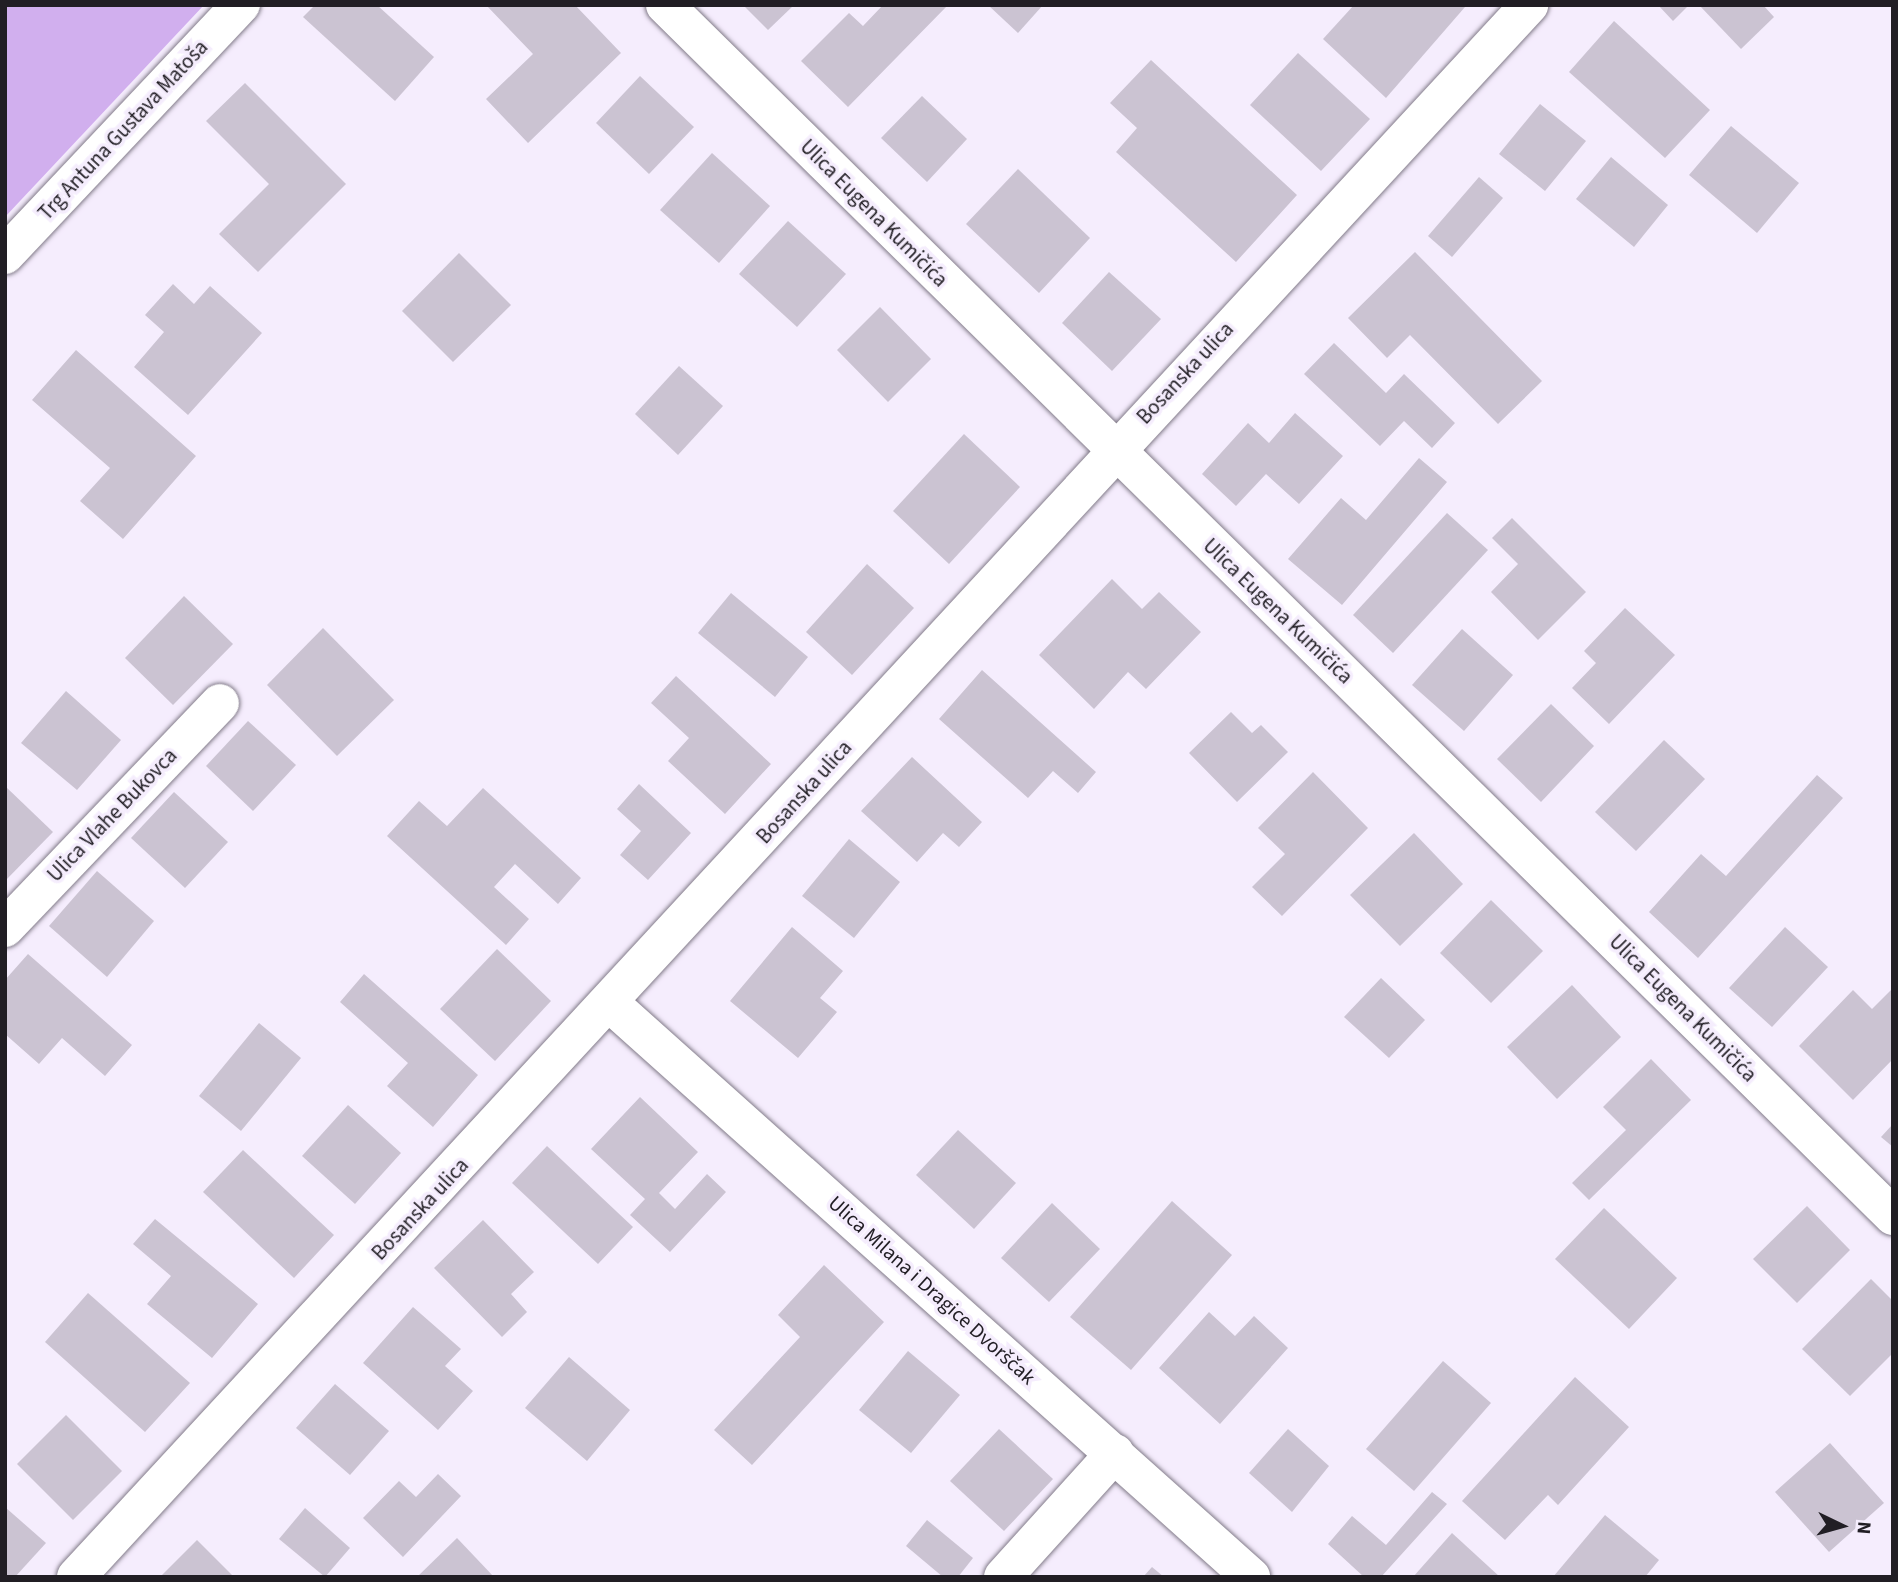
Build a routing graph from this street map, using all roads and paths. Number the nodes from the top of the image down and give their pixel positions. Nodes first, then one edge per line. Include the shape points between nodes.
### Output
1 (241, 5) edge
2 (665, 5) edge
3 (1529, 5) edge
4 (5, 255) edge
5 (1113, 450) junction
6 (220, 703) dead end
7 (5, 928) edge
8 (611, 1005) junction
9 (1893, 1216) edge
10 (1115, 1453) junction
11 (76, 1577) edge
12 (1003, 1577) edge
13 (1251, 1577) edge

1 - 4 street, Trg Antuna Gustava Matoša
2 - 5 street, Ulica Eugena Kumičića
3 - 5 street, Bosanska ulica
5 - 8 street, Bosanska ulica
5 - 9 street, Ulica Eugena Kumičića
6 - 7 street, Ulica Vlahe Bukovca
8 - 10 street, Ulica Milana i Dragice Dvorščak
8 - 11 street, Bosanska ulica
10 - 12 street
10 - 13 street, Ulica Milana i Dragice Dvorščak

